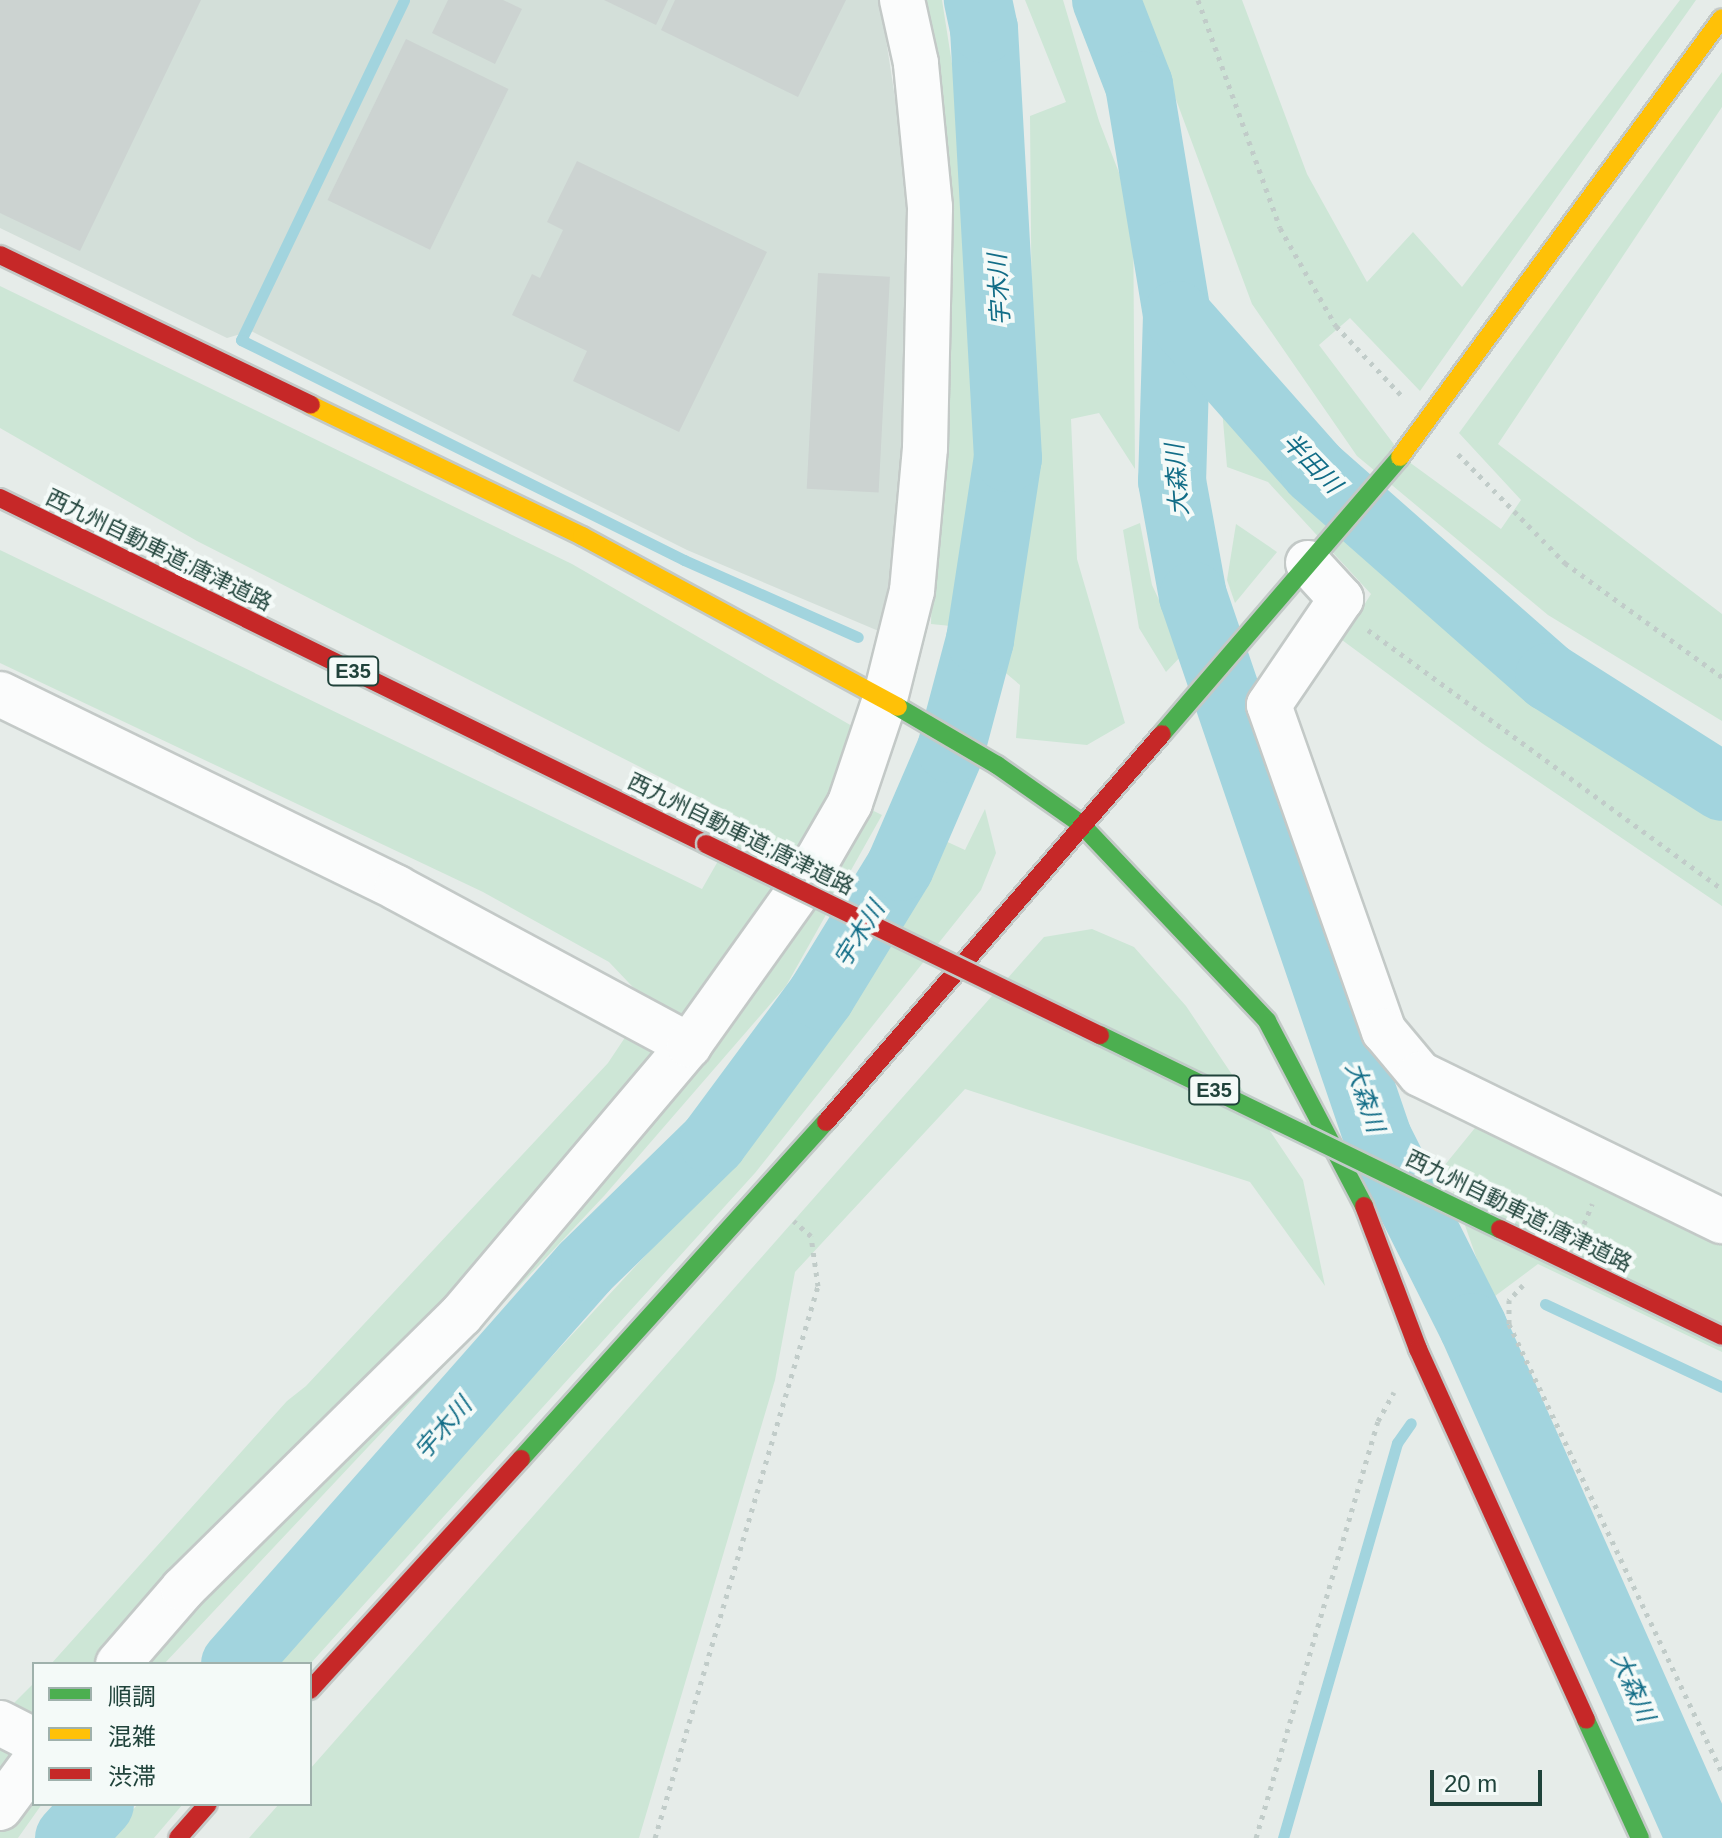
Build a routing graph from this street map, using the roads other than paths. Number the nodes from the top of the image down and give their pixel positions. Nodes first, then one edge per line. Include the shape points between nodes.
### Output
1 (902, 0) edge
2 (1722, 18) edge
3 (0, 255) edge
4 (0, 498) edge
5 (1315, 555) junction
6 (0, 694) edge
7 (885, 699) junction
8 (1081, 824) junction
9 (689, 1045) junction
10 (1722, 1221) edge
11 (1722, 1336) edge
12 (120, 1662) edge
13 (312, 1688) edge
14 (0, 1723) edge
15 (32, 1739) edge
16 (32, 1765) edge
17 (206, 1806) edge
18 (0, 1808) edge
19 (178, 1838) edge
20 (1640, 1838) edge

1 - 7 street via 916,63 930,207 925,448 912,591
2 - 5 main road via 1429,424
3 - 7 main road via 582,536
4 - 11 main road, 西九州自動車道;唐津道路 / E35, bridge
5 - 8 main road
5 - 10 street via 1341,599 1269,705 1384,1031 1420,1074
6 - 9 street via 397,888
7 - 8 main road via 997,765
7 - 9 street via 843,815 801,888
8 - 13 main road via 764,1194
8 - 20 main road via 1267,1021 1364,1206 1418,1349
9 - 12 street via 461,1315 183,1589
14 - 15 street
16 - 18 street
17 - 19 main road

